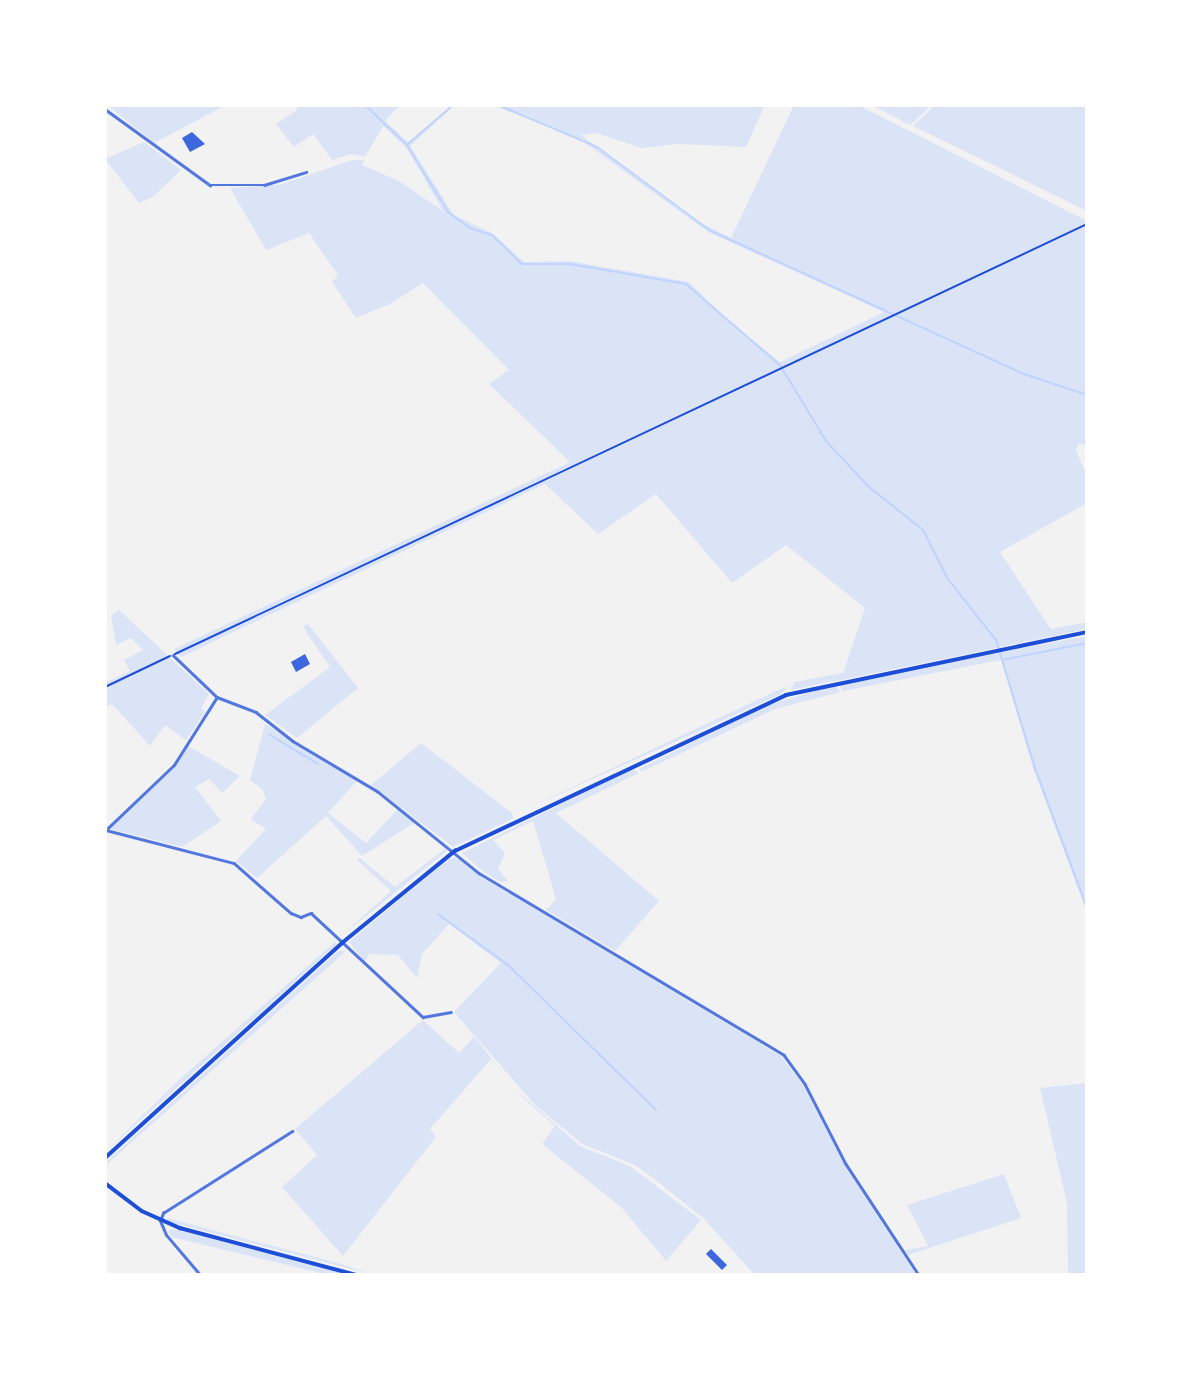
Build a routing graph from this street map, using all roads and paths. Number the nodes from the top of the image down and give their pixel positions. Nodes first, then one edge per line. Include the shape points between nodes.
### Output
1 (105, 109) edge
2 (306, 172) dead end
3 (1087, 224) edge
4 (1087, 632) edge
5 (173, 655) junction
6 (105, 687) edge
7 (217, 697) junction
8 (106, 830) edge
9 (455, 851) junction
10 (342, 943) junction
11 (451, 1012) dead end
12 (292, 1131) dead end
13 (105, 1158) edge
14 (105, 1183) edge
15 (160, 1220) junction
16 (200, 1275) edge
17 (357, 1275) edge
18 (919, 1275) edge

1 - 2 street via 210,185 264,185
3 - 5 path
4 - 9 main road via 817,686 765,703
5 - 6 path
5 - 7 street
7 - 8 street via 174,765
7 - 9 street via 256,712 293,741 377,791
8 - 10 street via 234,863 291,913 311,914
9 - 10 main road
9 - 18 street via 479,873 784,1055 805,1084 846,1164
10 - 11 street via 423,1017
10 - 13 main road
12 - 15 street via 163,1213
14 - 15 main road
15 - 16 street via 166,1235
15 - 17 main road

